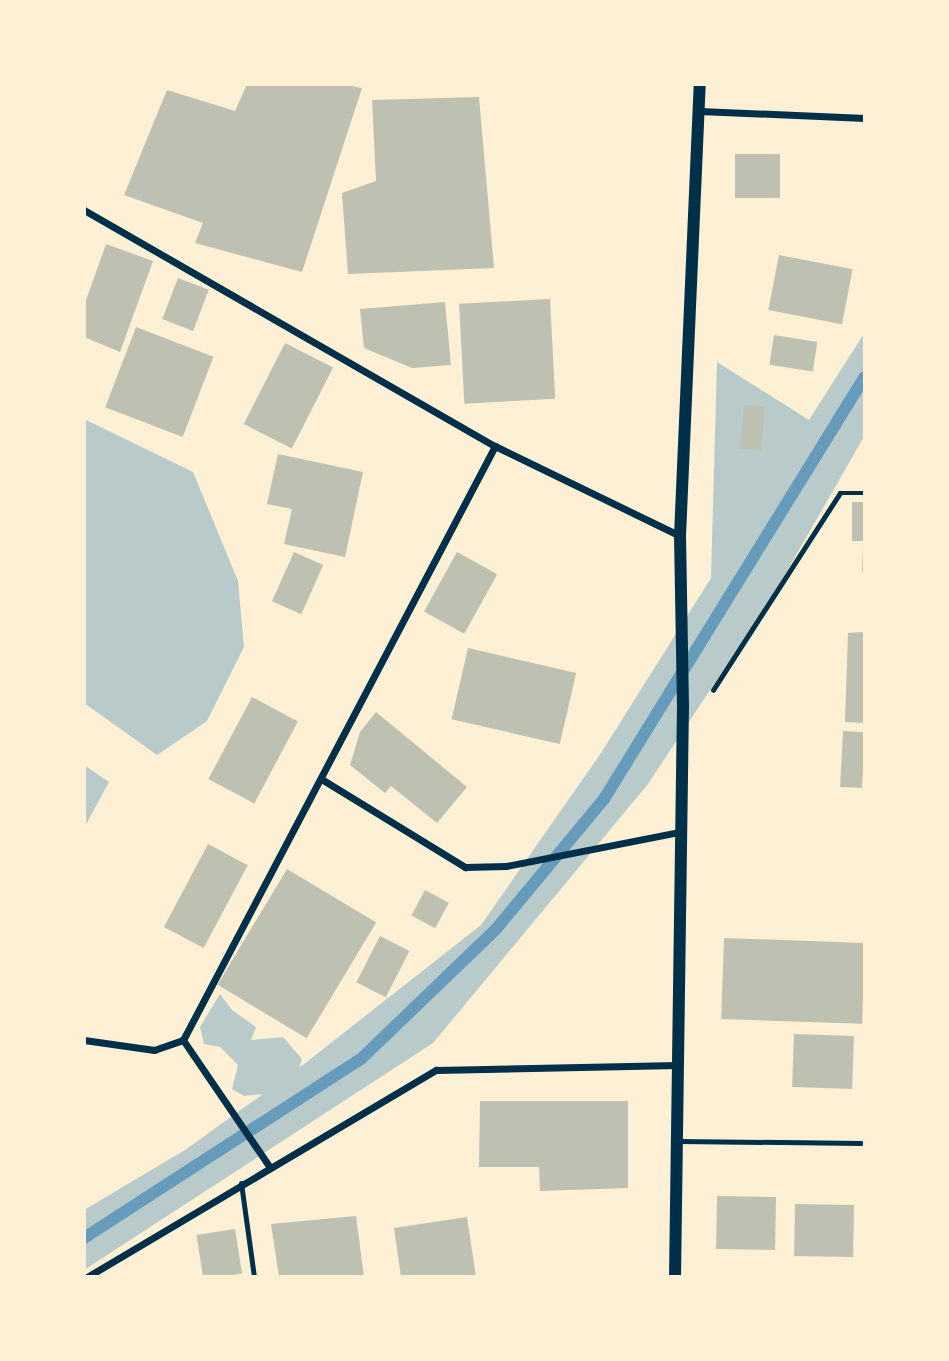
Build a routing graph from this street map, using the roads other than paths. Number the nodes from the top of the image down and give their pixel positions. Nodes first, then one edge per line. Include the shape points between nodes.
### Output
1 (700, 84) edge
2 (699, 111) junction
3 (865, 118) edge
4 (84, 210) edge
5 (495, 446) junction
6 (680, 536) junction
7 (323, 780) junction
8 (680, 832) junction
9 (84, 1040) edge
10 (183, 1040) junction
11 (678, 1065) junction
12 (677, 1141) junction
13 (861, 1143) dead end
14 (269, 1166) junction
15 (241, 1183) junction
16 (87, 1277) edge
17 (254, 1277) edge
18 (675, 1277) edge

1 - 2 street
2 - 3 street
2 - 6 street
4 - 5 street
5 - 6 street
5 - 7 street
6 - 8 street
7 - 8 street via 464,867 506,866
7 - 10 street
8 - 11 street
9 - 10 street via 154,1050
10 - 14 street
11 - 12 street
11 - 14 street via 436,1070
12 - 13 lane
12 - 18 street
14 - 15 street
15 - 16 street
15 - 17 lane

